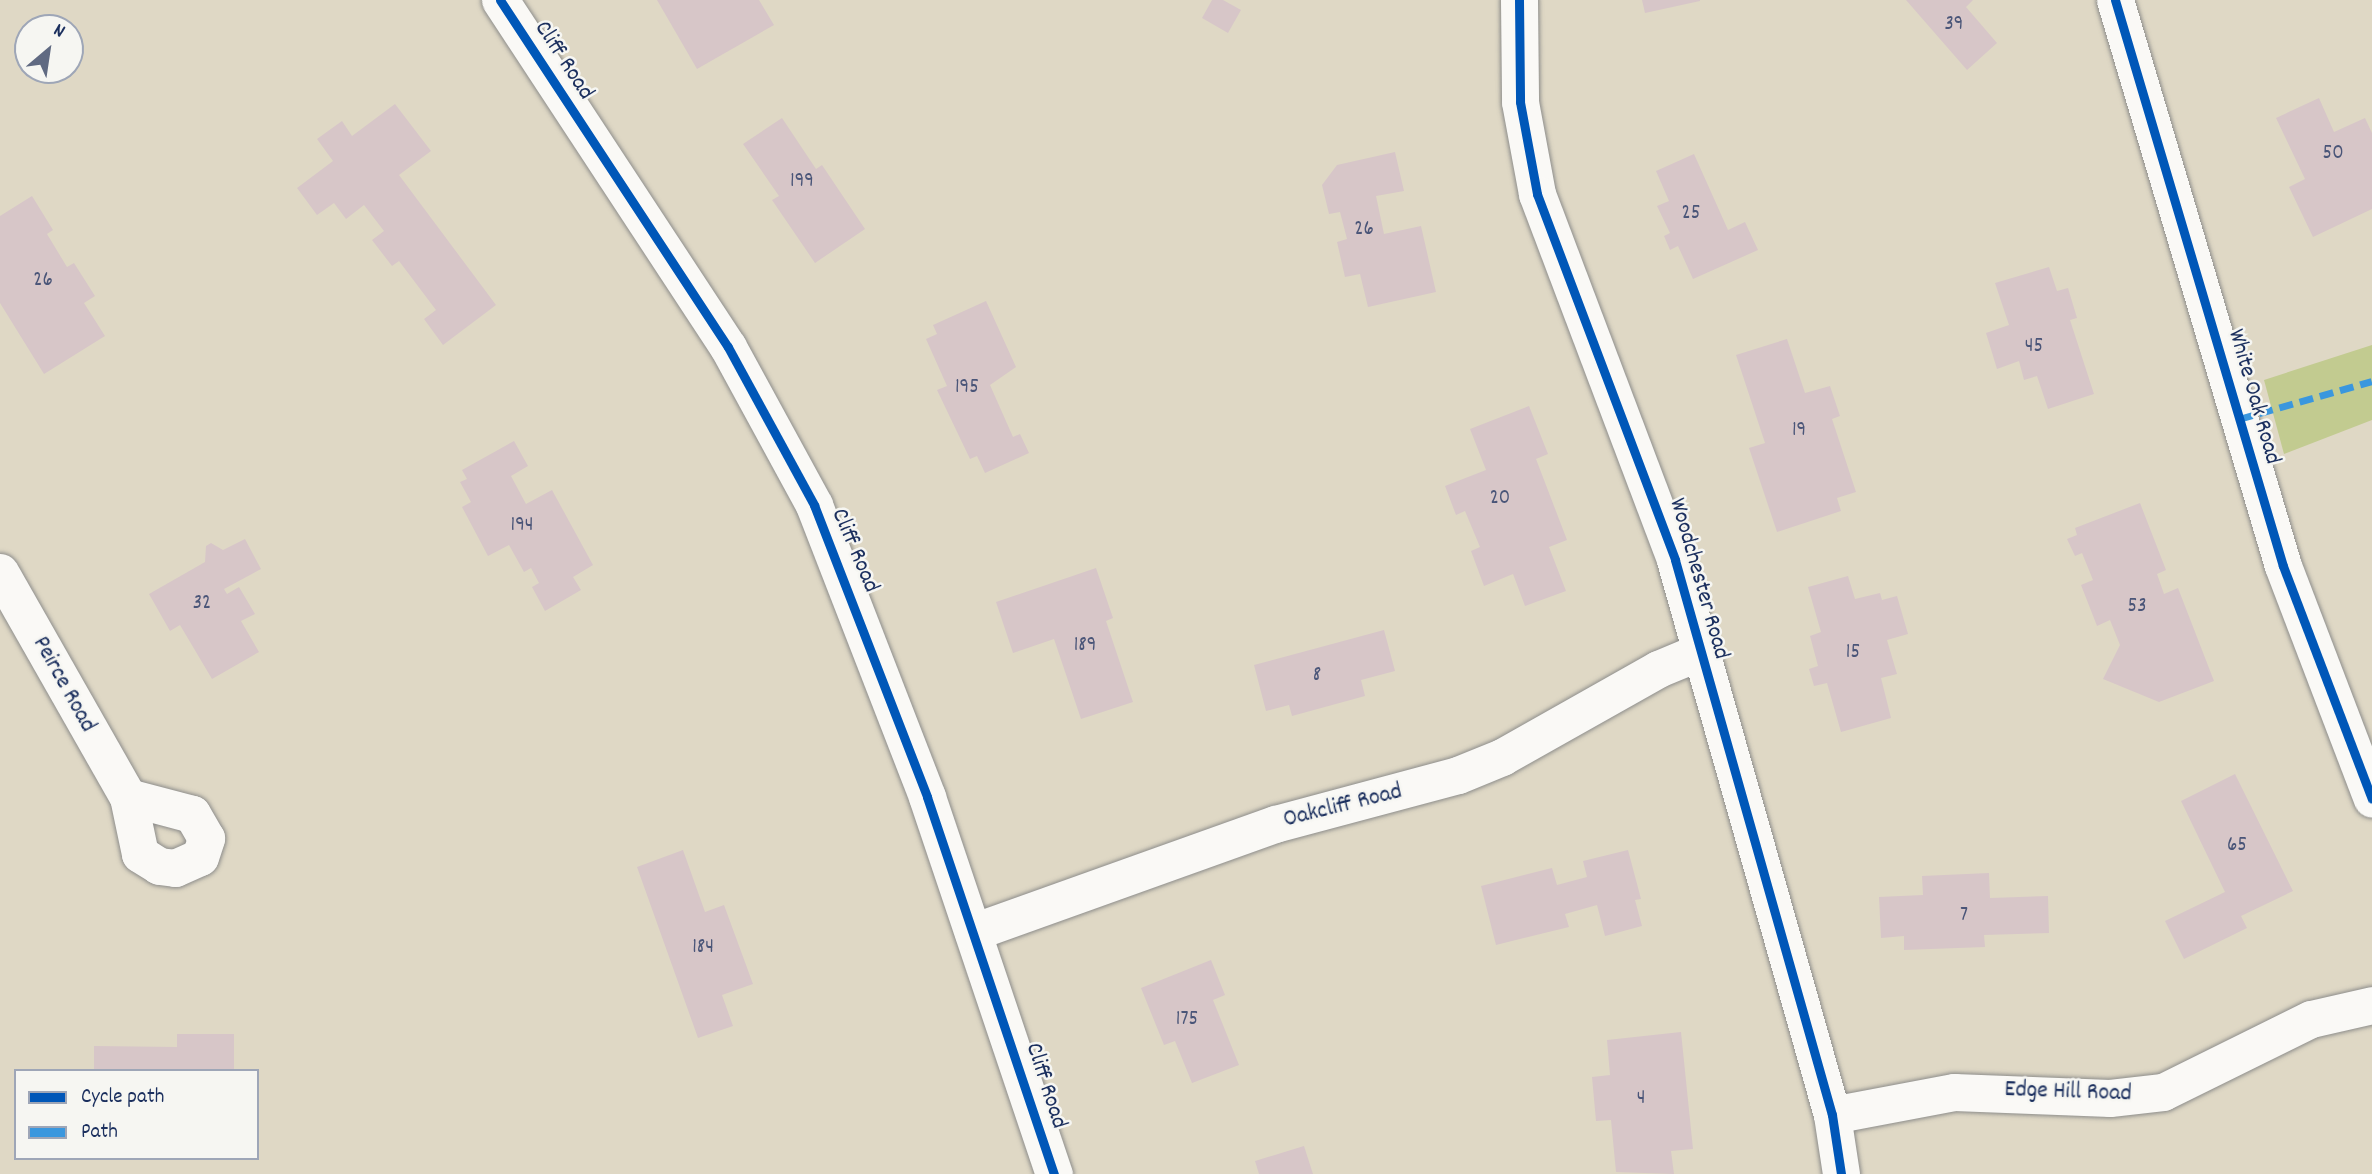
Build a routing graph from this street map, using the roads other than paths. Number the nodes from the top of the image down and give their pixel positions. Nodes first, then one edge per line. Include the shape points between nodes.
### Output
1 (500, 0) edge
2 (1519, 0) edge
3 (2115, 0) edge
4 (0, 572) edge
5 (1699, 652) junction
6 (128, 797) dead end
7 (2372, 799) edge
8 (973, 932) junction
9 (2372, 1005) edge
10 (1832, 1115) junction
11 (1054, 1174) edge
12 (1841, 1174) edge

1 - 8 street, Cliff Road via 727,347 798,471 861,616
2 - 5 street, Woodchester Road via 1520,102 1537,194 1563,273 1655,499
3 - 7 street, White Oak Road via 2286,576
4 - 6 street, Peirce Road
5 - 8 street, Oakcliff Road via 1658,669 1502,757 1458,775 1275,824
5 - 10 street, Woodchester Road
8 - 11 street, Cliff Road
9 - 10 street, Edge Hill Road via 2301,1023 2163,1092 2110,1098 1954,1092
10 - 12 street, Woodchester Road

